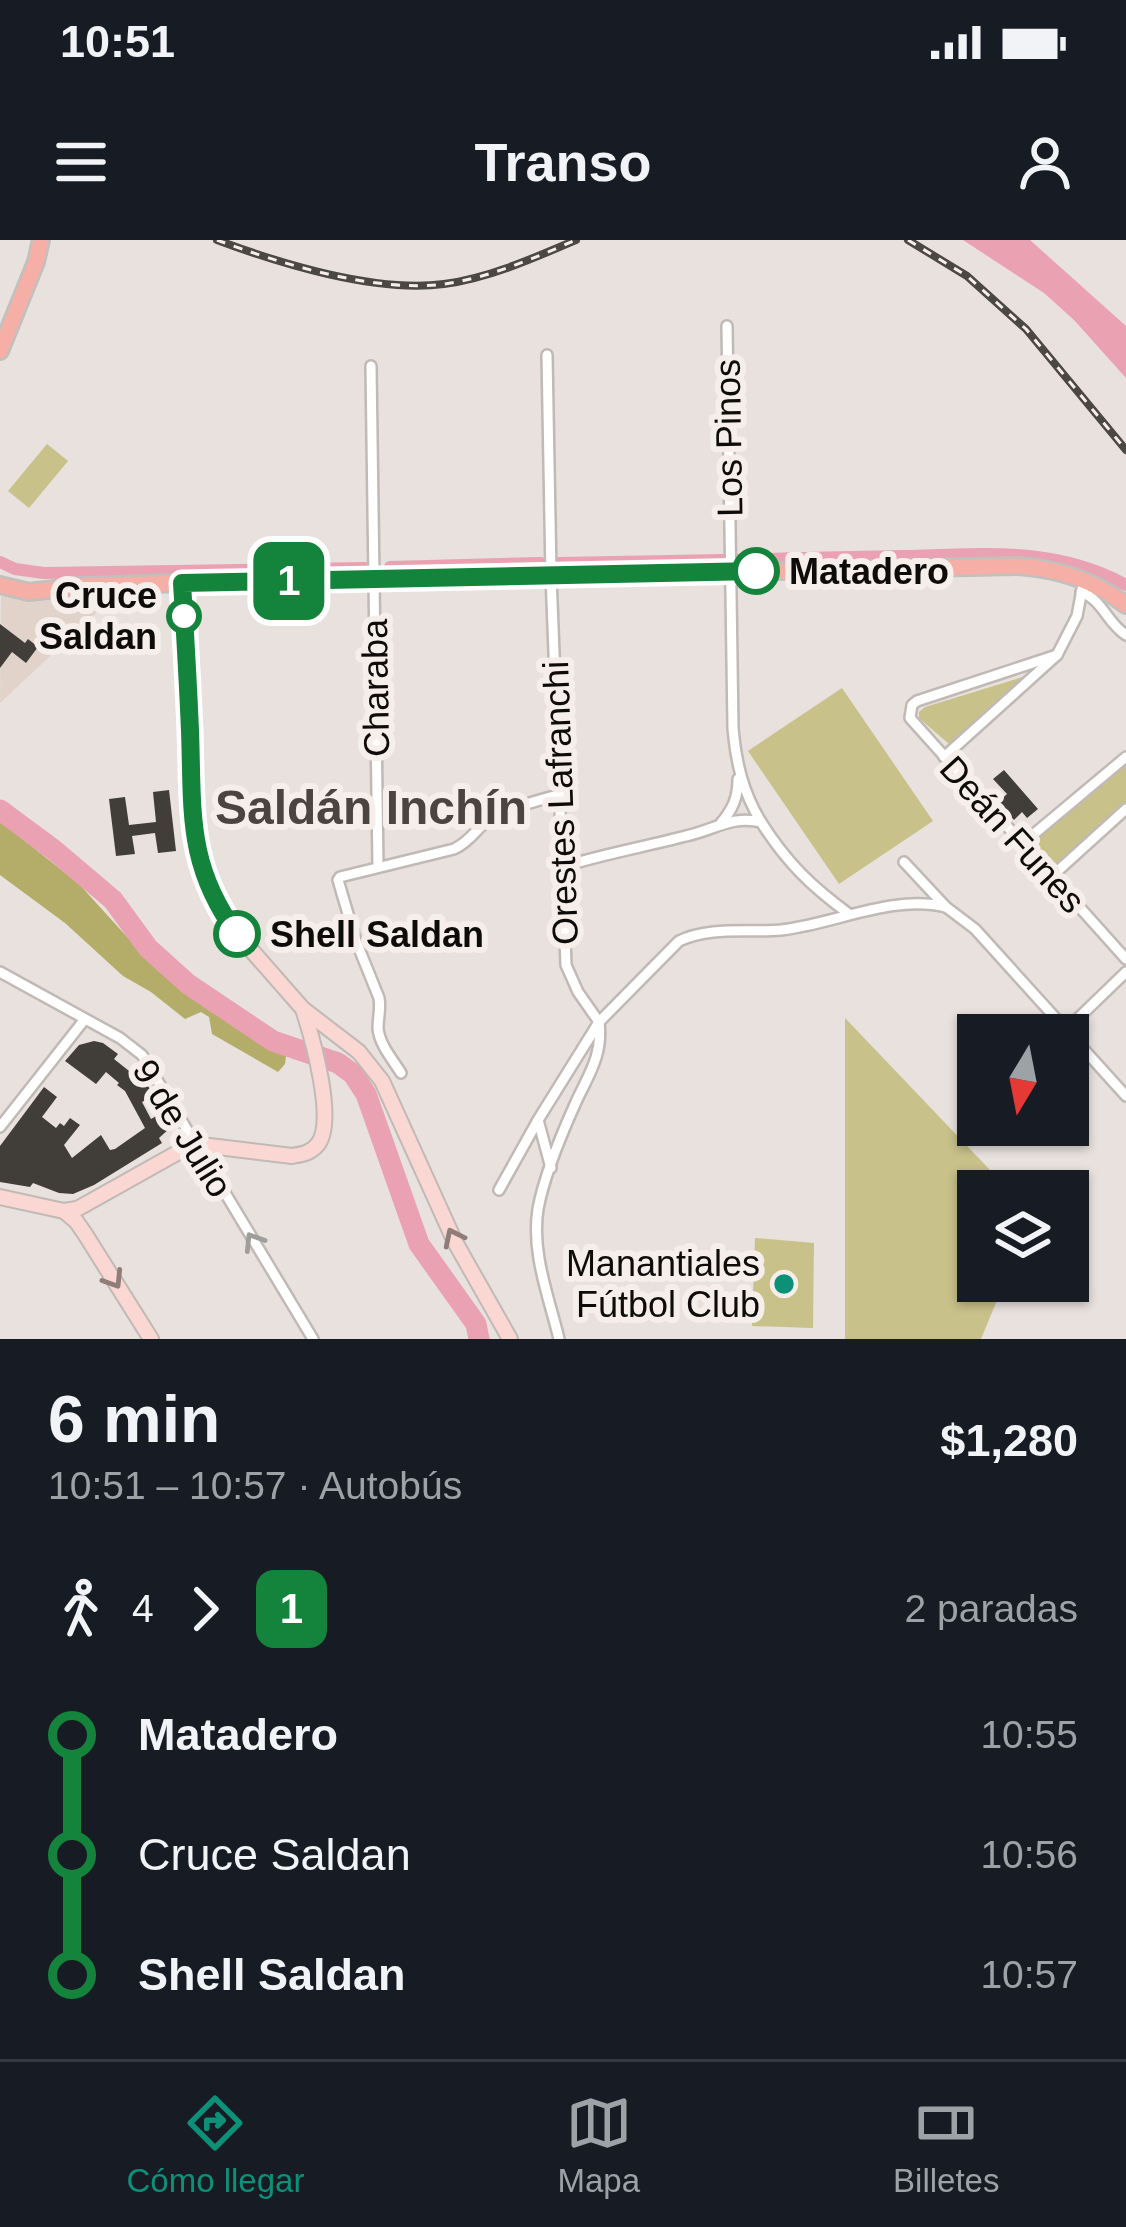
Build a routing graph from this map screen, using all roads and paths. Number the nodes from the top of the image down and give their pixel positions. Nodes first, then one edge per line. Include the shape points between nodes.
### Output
1 (41, 240) edge
2 (727, 326) dead end
3 (0, 351) edge
4 (547, 355) dead end
5 (370, 366) dead end
6 (729, 571) junction
7 (551, 574) junction
8 (373, 579) junction
9 (182, 583) junction
10 (0, 585) edge
11 (1082, 586) junction
12 (1126, 604) edge
13 (1126, 635) edge
14 (1057, 656) junction
15 (944, 757) junction
16 (1126, 757) edge
17 (737, 766) junction
18 (558, 795) junction
19 (1126, 809) edge
20 (761, 822) junction
21 (721, 823) junction
22 (1022, 844) junction
23 (904, 862) dead end
24 (378, 867) junction
25 (562, 867) junction
26 (1051, 877) junction
27 (946, 907) junction
28 (849, 914) junction
29 (1126, 959) edge
30 (1126, 972) edge
31 (0, 973) edge
32 (303, 1009) junction
33 (1052, 1014) edge
34 (1083, 1014) edge
35 (85, 1019) junction
36 (599, 1022) junction
37 (333, 1032) junction
38 (313, 1040) junction
39 (1089, 1055) edge
40 (401, 1073) dead end
41 (1126, 1096) edge
42 (538, 1120) junction
43 (0, 1126) edge
44 (193, 1144) junction
45 (551, 1168) junction
46 (499, 1190) dead end
47 (0, 1197) edge
48 (72, 1213) junction
49 (151, 1339) edge
50 (313, 1339) edge
51 (510, 1339) edge
52 (559, 1339) edge

1 - 3 main road
2 - 6 street, Los Pinos
4 - 7 street, Orestes Lafranchi
5 - 8 street, Charaba
6 - 7 main road
6 - 11 main road via 1018,566 1054,570
6 - 17 street, Los Pinos
7 - 8 main road
7 - 18 street, Orestes Lafranchi
8 - 9 main road
8 - 24 street, Charaba
9 - 10 main road via 29,592
9 - 32 main road via 201,868 229,923
11 - 12 main road
11 - 13 street
11 - 14 street
14 - 15 street
14 - 15 street, Deán Funes via 912,705 910,718
15 - 22 street, Deán Funes
16 - 22 street
17 - 20 street, Los Pinos
17 - 21 street, Los Pinos via 736,799
18 - 24 street via 491,819 454,849
18 - 25 street, Orestes Lafranchi
19 - 26 street
20 - 21 street
20 - 28 street, Los Pinos via 796,871
21 - 25 street
22 - 26 street, Deán Funes
23 - 27 street
24 - 40 street via 338,880 380,998 381,1039
25 - 36 street, Orestes Lafranchi via 568,971
26 - 29 street, Deán Funes
27 - 28 street
27 - 33 street
28 - 36 street via 784,929 689,936
30 - 34 street
31 - 35 street, 9 de Julio
32 - 37 main road
32 - 38 main road
35 - 43 street
35 - 44 street, 9 de Julio via 142,1055
36 - 42 street
36 - 45 street via 597,1061
37 - 38 main road via 320,1030
51 -> 37 main road via 455,1242 382,1081
38 - 44 main road via 323,1133 315,1148 292,1156
39 - 41 street
42 - 45 street
42 - 46 street
44 - 48 main road
50 -> 44 street, 9 de Julio
45 - 52 street via 537,1238
47 - 48 main road
48 -> 49 main road

